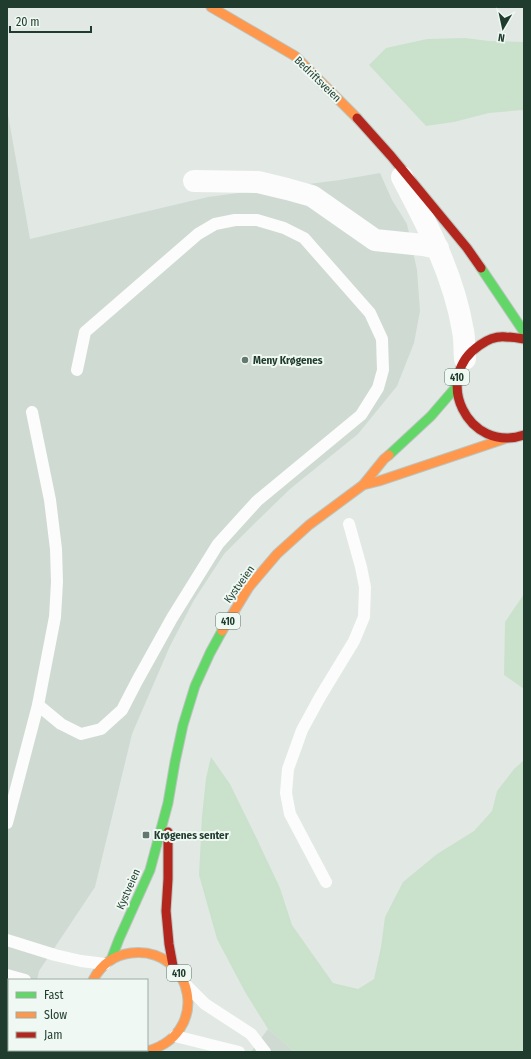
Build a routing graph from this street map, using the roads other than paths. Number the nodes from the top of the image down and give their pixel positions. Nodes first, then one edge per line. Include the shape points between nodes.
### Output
1 (211, 7) edge
2 (391, 156) junction
3 (194, 181) dead end
4 (438, 248) junction
5 (524, 332) edge
6 (524, 339) edge
7 (465, 359) junction
8 (77, 370) dead end
9 (456, 387) junction
10 (32, 412) dead end
11 (524, 435) edge
12 (504, 439) junction
13 (363, 485) junction
14 (349, 524) dead end
15 (38, 705) junction
16 (168, 803) junction
17 (7, 823) edge
18 (326, 882) dead end
19 (7, 940) edge
20 (108, 962) junction
21 (174, 966) junction
22 (7, 976) edge
23 (20, 979) edge
24 (94, 979) edge
25 (185, 983) junction
26 (171, 1040) junction
27 (148, 1051) edge
28 (164, 1052) edge
29 (239, 1052) edge
30 (265, 1052) edge

1 - 2 main road, Bedriftsveien via 295,56 357,117
2 - 4 street, Bedriftsveien
2 - 5 main road, Bedriftsveien via 467,248
3 - 4 street via 258,182 287,188 312,196 375,240
4 - 7 street, Bedriftsveien via 459,309
6 - 7 main road, 410 via 502,336 487,340
7 - 9 main road, 410 via 460,367
8 - 15 lane via 85,332 198,234 215,224 235,220 258,220 284,228 304,238 370,313 382,339 383,370 378,388 362,415 257,501 218,544 172,618 122,710 101,729 81,734 61,724
9 - 12 main road, 410 via 458,402 465,416 482,431
9 - 13 main road, Kystveien / 410 via 431,416 384,459
10 - 15 lane via 50,500 57,582 55,617
11 - 12 main road, 410
12 - 13 main road, Kystveien / 410
13 - 16 main road, Kystveien / 410 via 309,525 277,554 249,587 229,619 195,686 183,725
14 - 18 lane via 365,587 364,617 354,641 302,730 288,769 286,793 290,814
15 - 17 lane
16 - 20 main road, Kystveien / 410 via 150,870
16 - 21 main road, Kystveien / 410 via 166,911
19 - 20 lane via 81,962
20 - 21 main road, 410 via 123,954 136,952 150,953
20 - 24 main road, 410
21 - 25 main road, 410
22 - 23 lane
25 - 26 main road, 410 via 188,1011 183,1024
25 - 30 lane via 205,1004 251,1034
26 - 27 main road via 159,1048
26 - 28 main road, 410
26 - 29 lane

